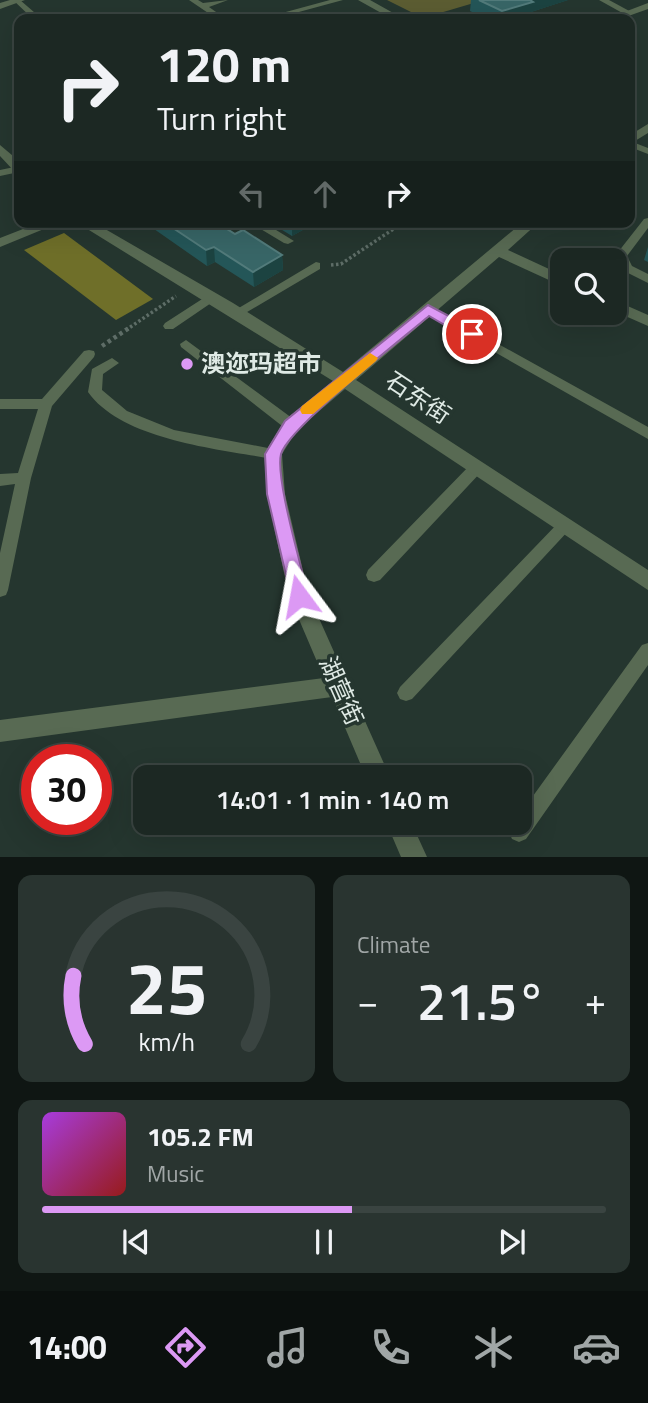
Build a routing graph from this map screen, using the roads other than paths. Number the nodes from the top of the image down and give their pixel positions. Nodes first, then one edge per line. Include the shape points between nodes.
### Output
1 (193, 0) edge
2 (225, 0) edge
3 (339, 0) edge
4 (363, 0) edge
5 (603, 0) edge
6 (18, 1) edge
7 (0, 6) edge
8 (202, 6) junction
9 (648, 6) edge
10 (629, 13) junction
11 (32, 14) edge
12 (214, 14) edge
13 (284, 14) edge
14 (390, 14) edge
15 (626, 14) edge
16 (648, 221) edge
17 (39, 228) edge
18 (94, 228) edge
19 (265, 228) edge
20 (525, 228) edge
21 (288, 241) dead end
22 (0, 243) edge
23 (498, 251) junction
24 (316, 266) road end
25 (550, 275) edge
26 (648, 279) edge
27 (212, 296) junction
28 (428, 309) junction
29 (627, 311) edge
30 (238, 312) junction
31 (648, 321) edge
32 (169, 326) dead end
33 (186, 344) dead end
34 (89, 354) road end
35 (111, 363) dead end
36 (345, 379) junction
37 (0, 404) edge
38 (46, 404) junction
39 (291, 425) junction
40 (648, 434) edge
41 (273, 454) junction
42 (477, 467) junction
43 (24, 478) junction
44 (0, 480) edge
45 (565, 525) junction
46 (374, 575) dead end
47 (648, 580) edge
48 (0, 590) edge
49 (648, 651) edge
50 (339, 686) junction
51 (406, 693) dead end
52 (0, 731) edge
53 (373, 765) edge
54 (532, 814) edge
55 (404, 835) edge
56 (414, 857) edge

1 - 8 lane
2 - 8 lane
3 - 13 lane
4 - 14 street
5 - 10 lane
6 - 7 street
6 - 11 lane
8 - 12 lane
9 - 10 street
10 - 15 street
16 - 26 lane via 621,257 628,268
17 - 22 street
18 - 27 street, 石东街
19 - 21 lane
20 - 23 street
23 - 25 street
23 - 28 street
24 - 30 lane
27 - 30 street, 石东街
27 - 32 lane
28 - 36 street
28 - 40 lane
29 - 31 street
30 - 36 street, 石东街
33 - 39 lane
34 - 38 lane
35 - 41 lane via 97,372 95,391 122,415 172,435
36 - 39 street
36 - 42 street, 石东街
37 - 38 lane
38 - 43 lane
39 - 41 street
41 - 50 street, 湖营街 via 276,494 299,596
42 - 45 street, 石东街
42 - 46 lane
43 - 44 lane
43 - 48 lane
45 - 47 street, 石东街
45 - 51 lane
49 - 54 lane
50 - 52 street
50 - 53 street, 湖营街
55 - 56 street

